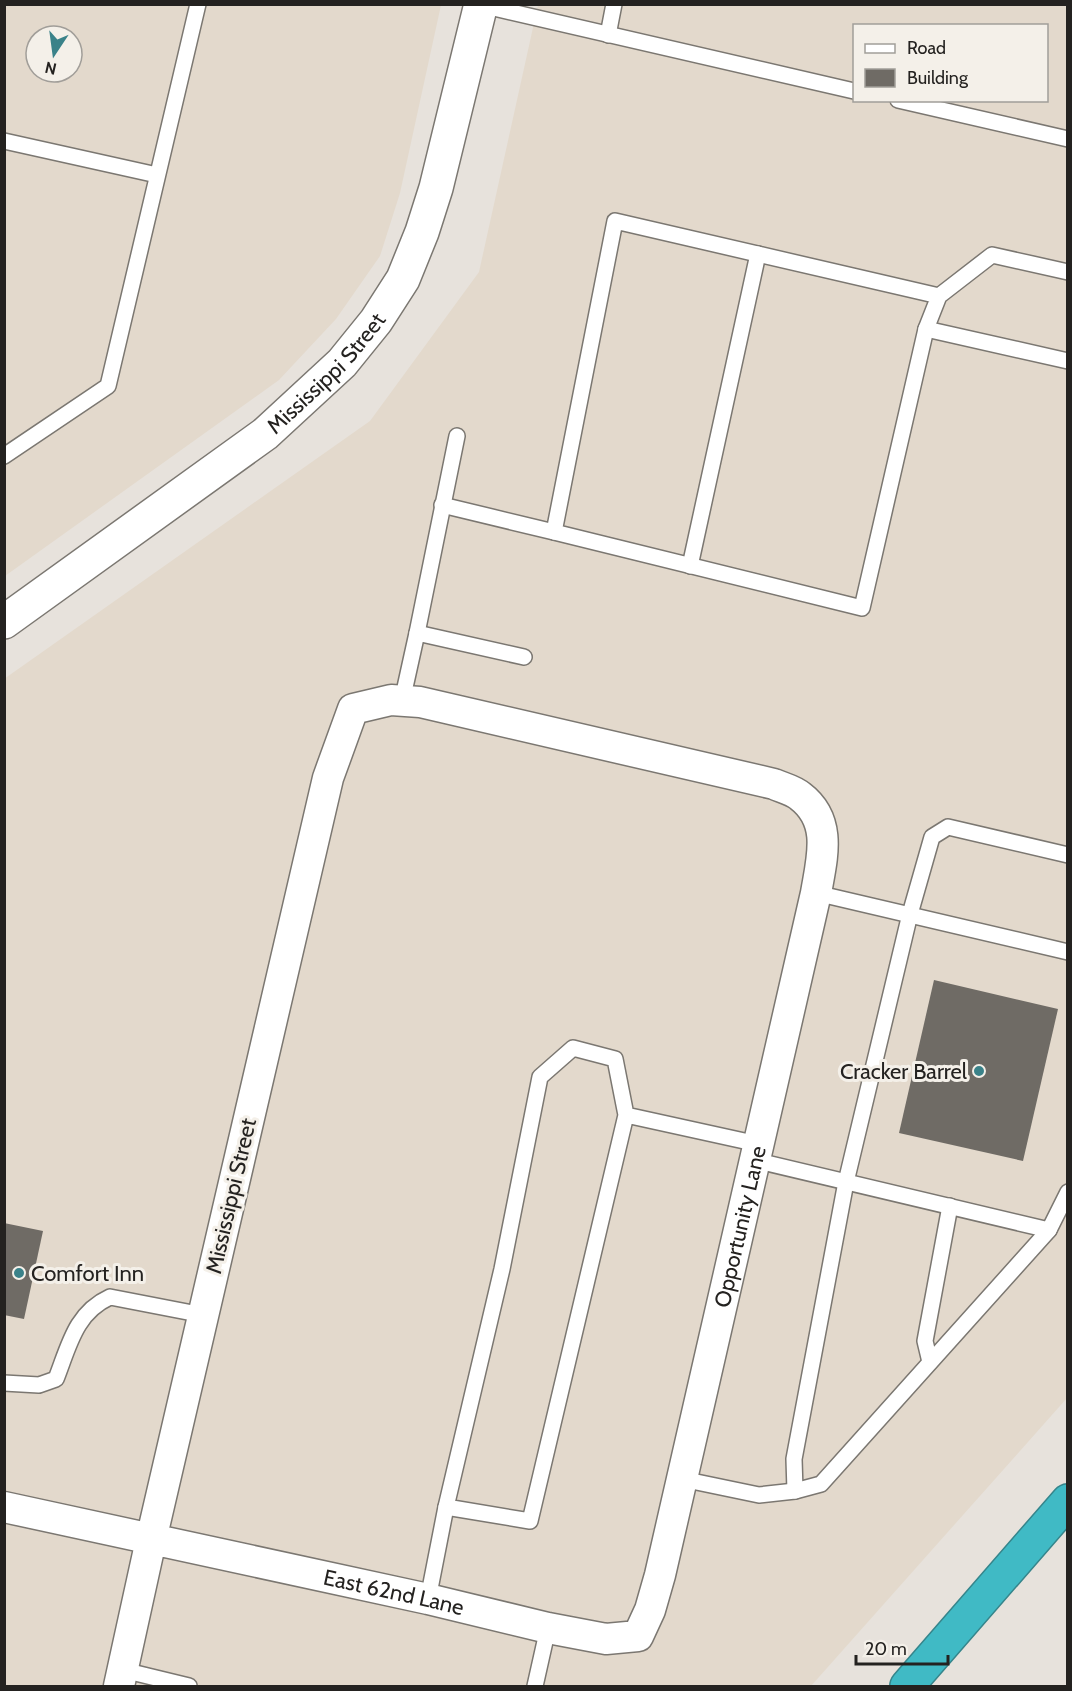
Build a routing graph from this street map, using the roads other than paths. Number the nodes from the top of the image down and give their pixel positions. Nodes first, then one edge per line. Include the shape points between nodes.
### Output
1 (198, 4) edge
2 (614, 4) edge
3 (481, 5) edge
4 (608, 35) junction
5 (853, 91) edge
6 (907, 102) edge
7 (1068, 139) edge
8 (4, 141) edge
9 (157, 175) junction
10 (758, 254) junction
11 (1068, 272) edge
12 (939, 296) junction
13 (926, 328) junction
14 (1068, 361) edge
15 (457, 436) dead end
16 (4, 456) edge
17 (442, 505) junction
18 (554, 532) junction
19 (690, 566) junction
20 (4, 622) edge
21 (417, 633) junction
22 (524, 657) dead end
23 (402, 702) junction
24 (1068, 855) edge
25 (816, 892) junction
26 (910, 914) junction
27 (1068, 952) edge
28 (626, 1115) junction
29 (756, 1152) junction
30 (846, 1182) junction
31 (1068, 1192) edge
32 (950, 1206) junction
33 (1049, 1230) junction
34 (203, 1315) junction
35 (930, 1362) junction
36 (4, 1383) edge
37 (682, 1479) junction
38 (795, 1491) junction
39 (1068, 1501) edge
40 (446, 1507) junction
41 (4, 1508) edge
42 (151, 1540) junction
43 (428, 1599) junction
44 (548, 1628) junction
45 (638, 1636) joint
46 (121, 1678) edge
47 (189, 1686) edge
48 (536, 1686) edge
49 (907, 1686) edge

1 - 9 lane
2 - 4 lane
3 - 4 lane
3 - 20 street, Mississippi Street via 422,232 404,279 376,321 342,363 265,434
4 - 5 lane
6 - 7 lane
8 - 9 lane
9 - 16 lane via 108,386
10 - 12 lane
10 - 18 lane via 615,221
10 - 19 lane
11 - 12 lane via 992,255
12 - 13 lane
13 - 14 lane
13 - 19 lane via 862,608
15 - 17 lane
17 - 18 lane
17 - 21 lane
18 - 19 lane
21 - 22 lane
21 - 23 lane
23 - 25 street, Opportunity Lane via 420,702 774,784 800,795 819,814 824,847
23 - 34 street, Mississippi Street via 391,700 352,709 328,778
24 - 26 lane via 948,827 932,837
25 - 26 lane
25 - 29 street, Opportunity Lane
26 - 27 lane
26 - 30 lane
28 - 29 lane
28 - 40 lane via 530,1521
28 - 40 lane via 615,1059 573,1048 540,1077 502,1269
29 - 30 lane
29 - 37 street, Opportunity Lane
30 - 32 lane
30 - 38 lane via 794,1459
31 - 33 lane
32 - 33 lane
32 - 35 lane via 925,1341
33 - 35 lane
34 - 36 lane via 110,1297 96,1303 78,1323 56,1378 39,1385
34 - 42 street, Mississippi Street
35 - 38 lane via 821,1484
37 - 38 lane via 759,1495
37 - 45 street, Opportunity Lane via 657,1587
39 - 49 highway
40 - 43 lane
41 - 42 street, East 62nd Lane
42 - 43 street, East 62nd Lane
42 - 46 street, Mississippi Street
43 - 44 street, East 62nd Lane
44 - 45 street, East 62nd Lane via 606,1639
44 - 48 lane
46 - 47 lane

